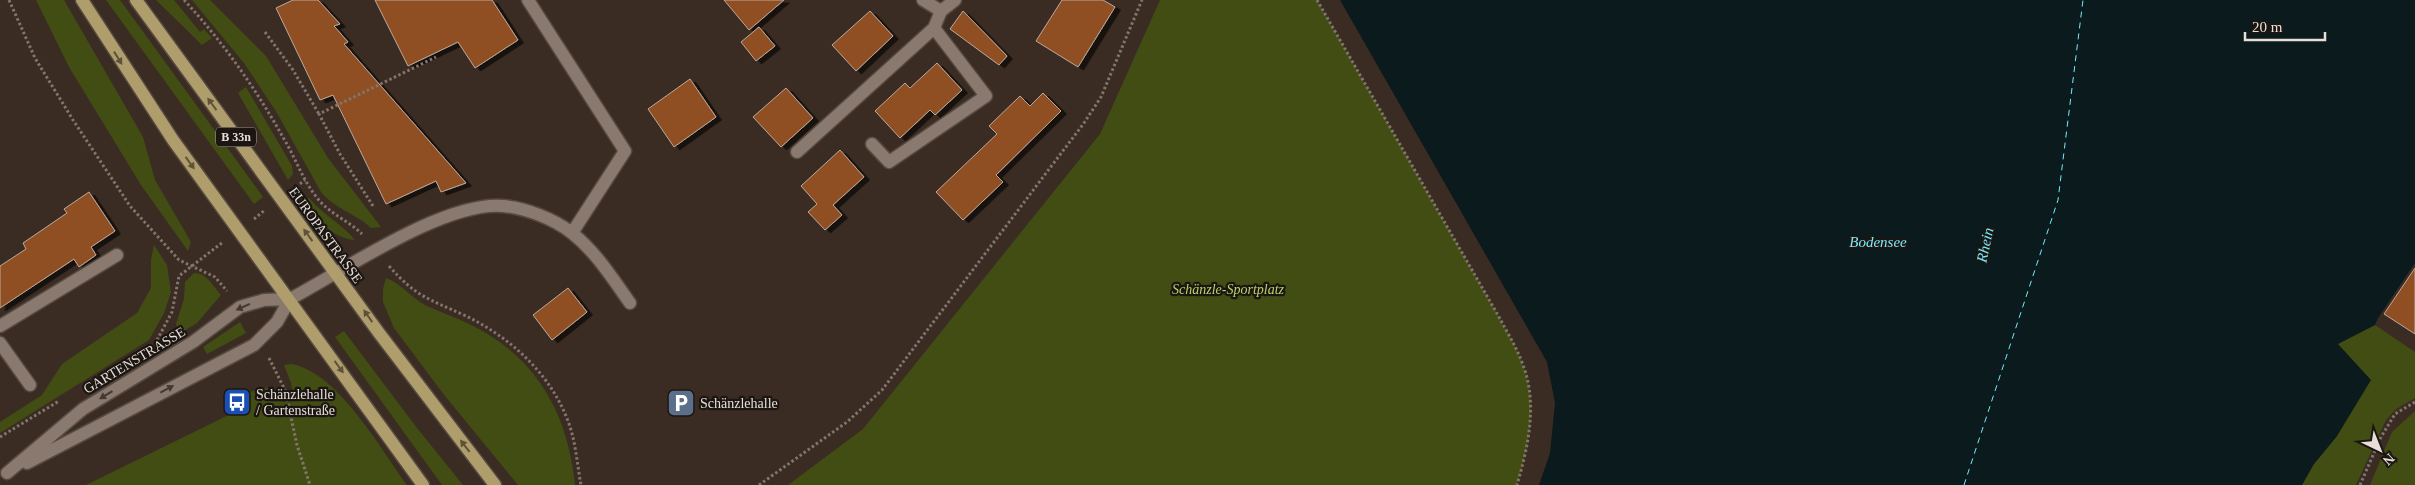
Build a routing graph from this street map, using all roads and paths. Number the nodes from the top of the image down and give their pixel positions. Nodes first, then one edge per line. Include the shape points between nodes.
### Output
1 (9, 0) edge
2 (82, 0) edge
3 (136, 0) edge
4 (184, 0) edge
5 (528, 0) edge
6 (923, 0) edge
7 (955, 0) edge
8 (1142, 0) edge
9 (1317, 0) edge
10 (941, 12) junction
11 (934, 28) junction
12 (264, 32) dead end
13 (436, 56) dead end
14 (319, 114) junction
15 (872, 144) dead end
16 (797, 152) dead end
17 (373, 206) dead end
18 (572, 233) junction
19 (376, 251) junction
20 (117, 255) dead end
21 (194, 265) junction
22 (337, 274) junction
23 (290, 299) junction
24 (630, 303) dead end
25 (240, 307) junction
26 (0, 326) edge
27 (260, 340) junction
28 (156, 342) dead end
29 (0, 343) edge
30 (30, 385) dead end
31 (66, 397) dead end
32 (2415, 402) edge
33 (0, 437) edge
34 (4, 475) edge
35 (310, 485) edge
36 (423, 485) edge
37 (495, 485) edge
38 (581, 485) edge
39 (759, 485) edge
40 (1516, 485) edge
41 (2360, 485) edge

1 - 21 path via 35,58 130,206 178,260
2 -> 23 main road via 142,95
22 -> 3 main road, EUROPASTRASSE / B 33n
4 - 19 path via 242,72 318,199 356,229
5 - 18 street via 625,151
6 - 10 street
7 - 10 street
8 - 39 path via 1101,97 1084,123 882,390 847,422
9 - 40 path via 1524,365 1530,403 1528,446
10 - 11 street
11 - 15 street via 986,96 889,162
11 - 16 street
12 - 14 path via 293,70
13 - 14 path
14 - 17 path
18 - 19 street, GARTENSTRASSE via 533,212 502,206 462,211 426,224
18 - 24 street, GARTENSTRASSE via 595,256
19 - 22 street, GARTENSTRASSE
19 - 38 path via 417,294 486,326 532,363 558,399 569,422
20 - 26 street
21 - 25 path via 216,277
21 - 28 path via 179,276 172,312
22 - 23 street, GARTENSTRASSE
37 -> 22 main road, EUROPASTRASSE / B 33n
23 -> 25 street, GARTENSTRASSE via 264,300
23 - 27 street, GARTENSTRASSE via 277,322
23 -> 36 main road
25 -> 34 street, GARTENSTRASSE via 193,342 83,408
34 -> 27 street, GARTENSTRASSE
27 - 35 path via 286,390 297,445
29 - 30 street
31 - 33 path
32 - 41 path via 2394,414

